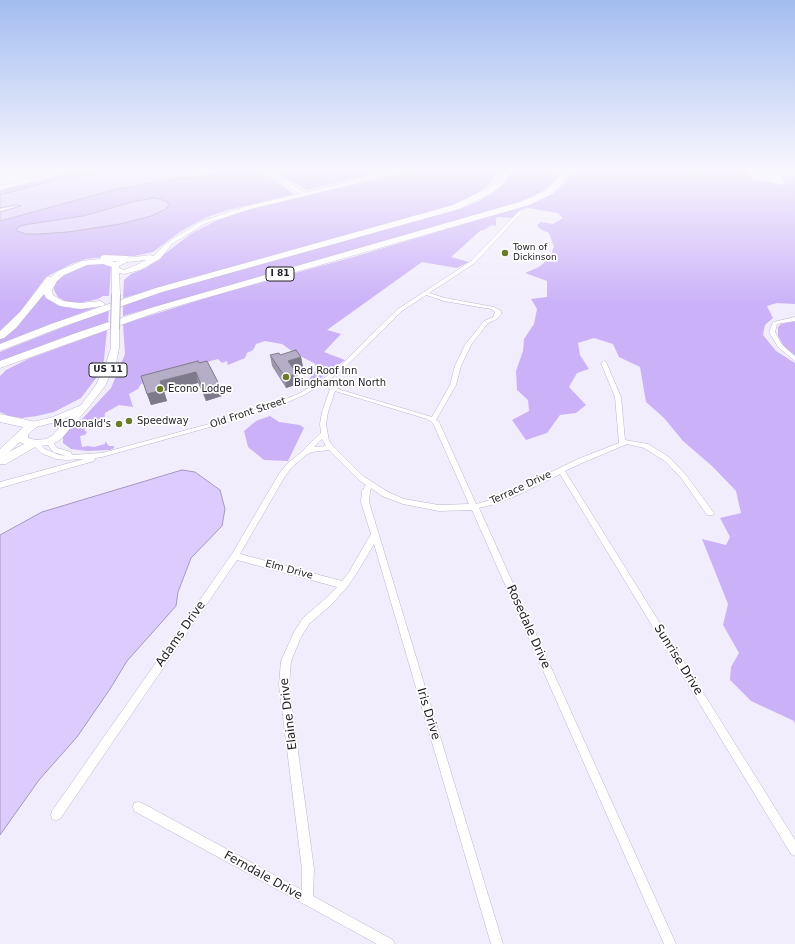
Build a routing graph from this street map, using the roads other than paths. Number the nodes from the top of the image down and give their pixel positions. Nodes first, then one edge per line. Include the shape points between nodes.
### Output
1 (222, 215) edge
2 (431, 215) edge
3 (486, 215) edge
4 (517, 215) edge
5 (135, 262) junction
6 (115, 267) junction
7 (128, 271) junction
8 (116, 281) junction
9 (425, 293) junction
10 (139, 297) junction
11 (795, 319) edge
12 (0, 336) edge
13 (62, 341) junction
14 (0, 348) edge
15 (795, 359) edge
16 (604, 363) dead end
17 (0, 365) edge
18 (0, 372) edge
19 (322, 382) junction
20 (333, 389) junction
21 (85, 404) junction
22 (0, 418) edge
23 (433, 420) junction
24 (47, 421) junction
25 (0, 426) edge
26 (26, 431) junction
27 (61, 431) junction
28 (324, 434) junction
29 (49, 442) junction
30 (622, 443) junction
31 (34, 444) junction
32 (331, 448) junction
33 (304, 453) junction
34 (102, 455) junction
35 (0, 456) edge
36 (73, 457) junction
37 (0, 462) edge
38 (561, 470) junction
39 (0, 485) edge
40 (370, 485) junction
41 (474, 507) junction
42 (710, 513) dead end
43 (375, 534) junction
44 (235, 556) junction
45 (344, 585) junction
46 (138, 807) dead end
47 (56, 815) dead end
48 (795, 850) edge
49 (307, 900) junction
50 (389, 944) edge
51 (497, 944) edge
52 (670, 944) edge

1 - 5 main road via 184,233 157,257
2 - 10 highway, I 81 via 206,276
3 - 13 highway, I 81 via 168,306
4 - 9 street, Old Front Street via 473,262
5 - 6 main road via 121,261
5 - 7 main road
5 - 12 highway via 110,258 90,260 58,272 47,281 12,326
6 - 7 main road via 120,271
6 - 8 main road, US 11
6 - 10 highway via 100,261 76,266 54,279 48,286 48,293 52,299 60,303 80,306
7 - 8 main road
8 - 21 main road, US 11, bridge via 115,348 100,386
9 - 19 street, Old Front Street via 400,310 341,368
9 - 23 street via 492,308 498,312 495,318 486,322 468,345 453,385
10 - 14 highway, I 81
11 - 15 street via 776,323 772,332 780,346
13 - 17 highway, I 81
13 - 18 highway
16 - 30 street via 618,398
19 - 20 street
19 - 34 street, Old Front Street via 302,394 259,411
20 - 23 street
20 - 28 street, Terrace Drive via 325,412
21 - 24 main road, US 11
21 - 27 main road, US 11
22 - 26 highway
23 - 41 street, Rosedale Drive
24 - 26 main road, US 11
24 - 27 main road via 58,424
25 - 26 highway
26 - 31 main road via 25,441
26 - 35 main road, US 11
27 - 29 main road, US 11
28 - 32 street, Terrace Drive
28 - 33 street, Adams Drive
29 - 31 main road
29 - 36 street, Old Front Street via 55,450
30 - 38 street, Terrace Drive
30 - 42 street, Terrace Drive via 646,446 667,459 684,477
31 - 36 street, Old Front Street via 52,455
31 - 37 main road
32 - 33 street, Adams Drive
32 - 40 street, Terrace Drive via 349,468
33 - 44 street, Adams Drive via 281,476
34 - 36 street, Old Front Street
34 - 39 street, Old Front Street
38 - 41 street, Terrace Drive via 515,493
38 - 48 street, Sunrise Drive
40 - 41 street, Terrace Drive via 385,494 420,506 450,509
40 - 43 street, Iris Drive via 365,498
41 - 52 street, Rosedale Drive
43 - 45 street, Elaine Drive
43 - 51 street, Iris Drive
44 - 45 street, Elm Drive
44 - 47 street, Adams Drive
45 - 49 street, Elaine Drive via 303,625 289,651 284,671 308,869
46 - 49 street, Ferndale Drive
49 - 50 street, Ferndale Drive

